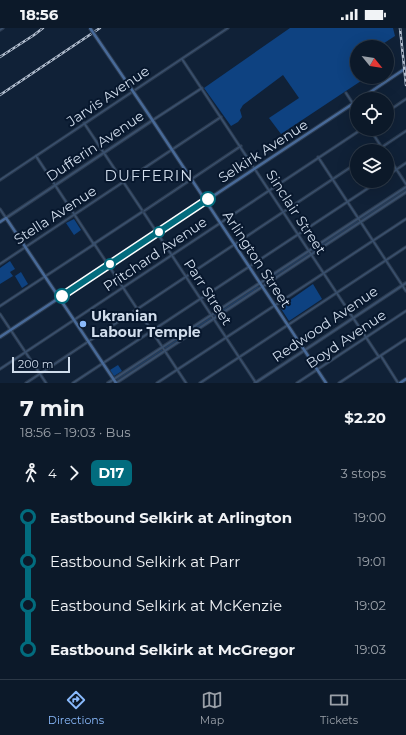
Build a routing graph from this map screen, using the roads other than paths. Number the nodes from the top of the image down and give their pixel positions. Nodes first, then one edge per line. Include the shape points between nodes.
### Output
1 (3, 28) edge
2 (90, 28) edge
3 (228, 28) edge
4 (0, 30) edge
5 (182, 59) junction
6 (406, 68) edge
7 (202, 88) junction
8 (370, 92) edge
9 (346, 93) dead end
10 (350, 99) edge
11 (406, 99) edge
12 (350, 106) edge
13 (394, 107) edge
14 (221, 117) junction
15 (153, 120) junction
16 (84, 123) junction
17 (406, 131) edge
18 (351, 136) edge
19 (386, 144) edge
20 (241, 146) junction
21 (172, 150) junction
22 (104, 153) junction
23 (36, 156) junction
24 (318, 158) junction
25 (406, 163) edge
26 (394, 167) edge
27 (255, 168) junction
28 (350, 169) edge
29 (396, 170) junction
30 (192, 179) junction
31 (0, 180) edge
32 (333, 180) junction
33 (123, 182) junction
34 (55, 185) junction
35 (406, 186) edge
36 (368, 188) edge
37 (270, 190) junction
38 (406, 192) edge
39 (206, 200) junction
40 (347, 202) junction
41 (0, 209) edge
42 (143, 211) junction
43 (284, 212) junction
44 (75, 214) junction
45 (6, 218) junction
46 (358, 218) junction
47 (406, 219) edge
48 (0, 222) edge
49 (361, 222) junction
50 (221, 223) junction
51 (157, 233) junction
52 (298, 234) junction
53 (373, 241) junction
54 (94, 244) junction
55 (235, 244) junction
56 (25, 247) junction
57 (406, 247) edge
58 (309, 250) junction
59 (312, 254) junction
60 (172, 255) junction
61 (386, 260) junction
62 (0, 264) edge
63 (108, 266) junction
64 (250, 266) junction
65 (324, 273) junction
66 (45, 277) junction
67 (186, 277) junction
68 (260, 283) junction
69 (406, 283) edge
70 (402, 285) junction
71 (263, 286) junction
72 (123, 288) junction
73 (406, 291) edge
74 (337, 293) junction
75 (60, 298) junction
76 (201, 299) junction
77 (275, 305) junction
78 (0, 306) edge
79 (137, 310) junction
80 (406, 311) edge
81 (0, 314) edge
82 (211, 315) junction
83 (354, 318) junction
84 (214, 319) junction
85 (74, 320) junction
86 (288, 325) junction
87 (10, 330) junction
88 (152, 331) junction
89 (0, 337) edge
90 (367, 337) junction
91 (226, 338) junction
92 (406, 339) edge
93 (89, 342) junction
94 (162, 348) junction
95 (304, 350) junction
96 (165, 351) junction
97 (25, 352) junction
98 (380, 356) junction
99 (239, 357) junction
100 (103, 363) junction
101 (0, 369) edge
102 (177, 370) junction
103 (318, 370) junction
104 (40, 374) junction
105 (114, 379) junction
106 (406, 379) edge
107 (26, 383) edge
108 (46, 383) edge
109 (73, 383) edge
110 (108, 383) edge
111 (116, 383) edge
112 (157, 383) edge
113 (186, 383) edge
114 (200, 383) edge
115 (256, 383) edge
116 (297, 383) edge
117 (326, 383) edge
118 (339, 383) edge
119 (399, 383) edge

1 - 4 street
2 - 15 main road, Arlington Street, bridge
3 - 5 street, Jarvis Avenue
5 - 7 street, Sinclair Street
5 - 16 street, Jarvis Avenue
6 - 8 main road
7 - 14 street, Sinclair Street
7 - 15 street, Dufferin Avenue
9 - 10 street
11 - 13 street
12 - 27 main road, Selkirk Avenue
14 - 20 street, Sinclair Street
14 - 21 street, Stella Avenue
15 - 21 main road, Arlington Street
15 - 22 street, Dufferin Avenue
16 - 22 street, Parr Street
16 - 23 street, Jarvis Avenue
17 - 19 street
18 - 24 street, Pritchard Avenue
20 - 27 street, Sinclair Street
20 - 30 street
21 - 30 main road, Arlington Street
21 - 33 street, Stella Avenue
22 - 33 street, Parr Street
22 - 34 street, Dufferin Avenue
23 - 31 street, Jarvis Avenue
23 - 34 street
24 - 32 street
24 - 37 street, Pritchard Avenue
25 - 29 street
26 - 29 street
27 - 37 street, Sinclair Street
27 - 39 main road, Selkirk Avenue
28 - 32 street
29 - 35 street
30 - 39 main road, Arlington Street
30 - 42 street
32 - 40 street
32 - 43 street
33 - 42 street, Parr Street
33 - 44 street, Stella Avenue
34 - 44 street
34 - 45 street, Dufferin Avenue
35 - 46 street
36 - 40 street
37 - 43 street, Sinclair Street
37 - 50 street, Pritchard Avenue
38 - 49 street
39 - 50 main road, Arlington Street
39 - 51 main road, Selkirk Avenue
40 - 46 street
40 - 52 street
41 - 45 street
42 - 51 street, Parr Street
42 - 54 street
43 - 52 street, Sinclair Street
43 - 55 street
44 - 54 street
44 - 56 street, Stella Avenue
45 - 48 main road, Dufferin Avenue
45 - 56 main road
46 - 49 street
46 - 58 street
47 - 53 street
49 - 53 street
49 - 59 street
50 - 55 main road, Arlington Street
50 - 60 street, Pritchard Avenue
51 - 60 street, Parr Street
51 - 63 main road, Selkirk Avenue
52 - 58 street, Sinclair Street
52 - 64 street
53 - 61 street
53 - 65 street
54 - 63 street
54 - 66 street
55 - 64 main road, Arlington Street
55 - 67 street
56 - 62 street, Stella Avenue
56 - 66 main road
57 - 61 street
58 - 59 street, Sinclair Street
58 - 68 street
59 - 65 street, Sinclair Street
59 - 71 street
60 - 67 street, Parr Street
60 - 72 street, Pritchard Avenue
61 - 70 street
61 - 74 street
63 - 72 street
63 - 75 main road, Selkirk Avenue
64 - 68 main road, Arlington Street
64 - 76 street
65 - 74 street, Sinclair Street
65 - 77 street
66 - 75 main road
66 - 78 street
67 - 76 street, Parr Street
67 - 79 street
68 - 71 main road, Arlington Street
68 - 82 street
69 - 70 street, Redwood Avenue
70 - 73 street
70 - 83 street, Redwood Avenue
71 - 77 main road, Arlington Street
71 - 84 street
72 - 79 street
72 - 85 street, Pritchard Avenue
74 - 83 street, Sinclair Street
74 - 86 street
75 - 85 main road
75 - 87 main road, Selkirk Avenue
76 - 82 street, Parr Street
76 - 88 street
77 - 86 main road, Arlington Street
77 - 91 street
79 - 88 street
79 - 93 street
80 - 90 street, Boyd Avenue
81 - 87 street
82 - 84 street, Parr Street
82 - 94 street
83 - 90 street, Sinclair Street
83 - 95 street, Redwood Avenue
84 - 91 street, Parr Street
84 - 96 street
85 - 93 main road
85 - 97 street, Pritchard Avenue
86 - 95 main road, Arlington Street
86 - 99 street
87 - 89 main road, Selkirk Avenue
87 - 97 street
88 - 94 street
88 - 100 street
90 - 98 street, Sinclair Street
90 - 103 street, Boyd Avenue
91 - 99 street, Parr Street
91 - 102 street
92 - 98 street
93 - 100 main road
93 - 104 street
94 - 96 street
94 - 105 street
95 - 103 main road, Arlington Street
95 - 115 street, Redwood Avenue
96 - 102 street
96 - 111 street
97 - 101 street, Pritchard Avenue
97 - 104 street
98 - 118 street
98 - 119 street, Sinclair Street
99 - 114 street
99 - 115 street, Parr Street
100 - 105 main road
100 - 109 street
102 - 112 street
102 - 113 street
103 - 116 street, Boyd Avenue
103 - 117 main road, Arlington Street
104 - 107 street
104 - 108 street
105 - 110 street
105 - 111 main road
106 - 119 main road

